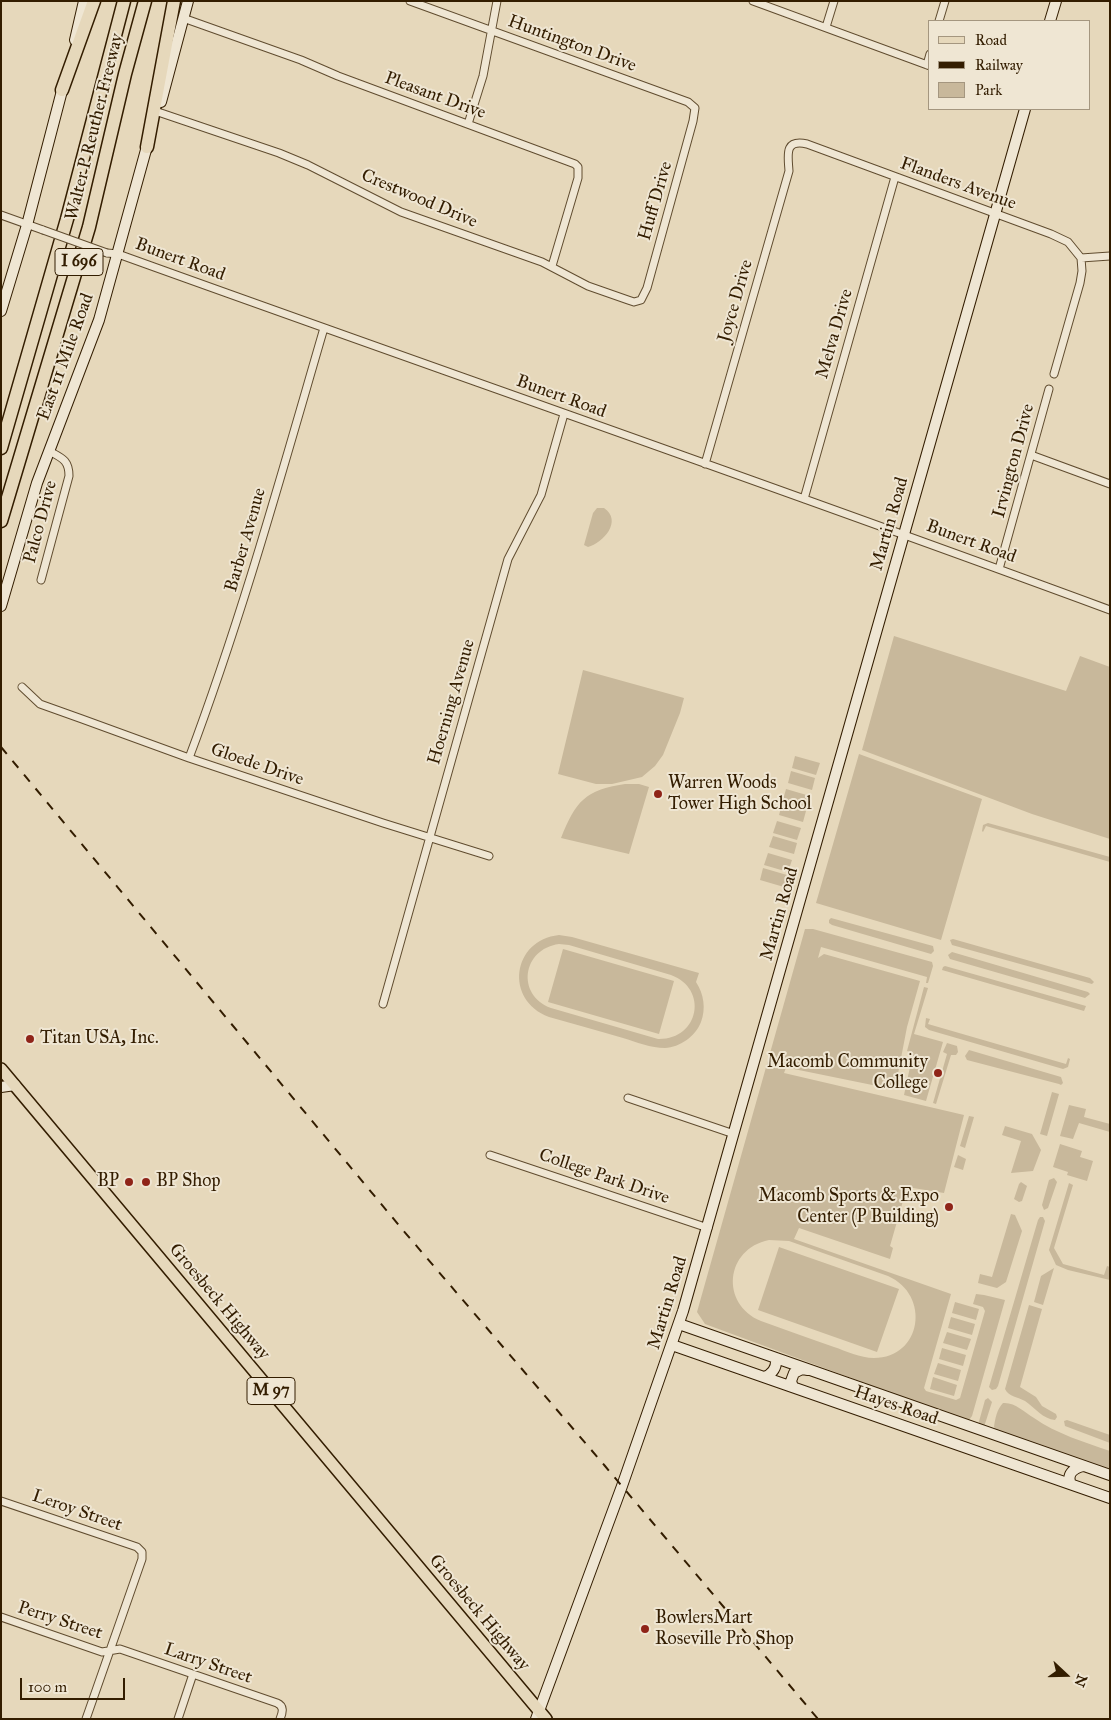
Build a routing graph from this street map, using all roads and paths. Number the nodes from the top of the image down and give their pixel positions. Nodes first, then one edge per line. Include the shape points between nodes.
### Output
1 (84, 1) edge
2 (94, 1) edge
3 (124, 1) edge
4 (145, 1) edge
5 (174, 1) edge
6 (188, 1) edge
7 (410, 1) edge
8 (497, 1) edge
9 (753, 1) edge
10 (834, 1) edge
11 (945, 1) edge
12 (1056, 1) edge
13 (183, 18) junction
14 (939, 20) edge
15 (1050, 20) edge
16 (826, 28) junction
17 (492, 31) junction
18 (928, 65) edge
19 (62, 90) junction
20 (695, 108) joint
21 (1025, 110) edge
22 (158, 112) junction
23 (468, 124) junction
24 (791, 146) joint
25 (147, 147) junction
26 (895, 177) junction
27 (996, 214) junction
28 (1, 215) edge
29 (27, 225) junction
30 (112, 254) junction
31 (1110, 256) edge
32 (1081, 258) junction
33 (552, 266) junction
34 (641, 300) joint
35 (1, 311) edge
36 (324, 328) junction
37 (1054, 374) dead end
38 (1049, 389) dead end
39 (564, 414) junction
40 (1, 448) edge
41 (49, 451) junction
42 (1032, 455) junction
43 (705, 464) junction
44 (1110, 484) edge
45 (804, 499) junction
46 (1, 520) edge
47 (905, 534) junction
48 (999, 569) junction
49 (41, 580) dead end
50 (1, 606) edge
51 (1110, 610) edge
52 (22, 687) dead end
53 (189, 758) junction
54 (430, 838) junction
55 (489, 856) dead end
56 (383, 1004) dead end
57 (2, 1070) edge
58 (15, 1085) junction
59 (1, 1087) edge
60 (628, 1098) dead end
61 (734, 1134) junction
62 (490, 1155) dead end
63 (708, 1228) junction
64 (679, 1324) junction
65 (672, 1345) junction
66 (776, 1358) junction
67 (811, 1370) junction
68 (764, 1377) junction
69 (794, 1387) junction
70 (1083, 1466) junction
71 (1110, 1475) edge
72 (1071, 1484) junction
73 (1110, 1498) edge
74 (1, 1500) edge
75 (1, 1617) edge
76 (110, 1650) junction
77 (193, 1674) junction
78 (540, 1716) edge
79 (86, 1719) edge
80 (178, 1719) edge
81 (280, 1719) edge

1 - 19 street
2 - 19 highway
3 - 40 highway, Walter P Reuther Freeway / I 696 via 67,219
4 - 46 highway, Walter P Reuther Freeway / I 696 via 89,227
5 - 25 highway
6 - 13 street, East 11 Mile Road
7 - 17 street, Huntington Drive
8 - 17 street
9 - 16 street
10 - 16 street
11 - 14 street
12 - 15 street
13 - 22 street, East 11 Mile Road
13 - 23 street, Pleasant Drive
16 - 18 street
17 - 20 street, Huntington Drive via 688,102
17 - 23 street via 483,76
19 - 29 street
20 - 34 street, Huff Drive via 647,288
21 - 27 street, Martin Road
22 - 25 street, East 11 Mile Road
22 - 33 street, Crestwood Drive via 279,152 401,212
23 - 33 street, Pleasant Drive via 578,167 578,178
24 - 26 street, Flanders Avenue via 807,144
24 - 43 street, Joyce Drive via 787,154 788,171
25 - 30 street, East 11 Mile Road
26 - 27 street, Flanders Avenue
26 - 45 street, Melva Drive
27 - 32 street, Flanders Avenue via 1063,238
27 - 47 street, Martin Road
28 - 29 street, Bunert Road
29 - 30 street, Bunert Road, bridge
29 - 35 street
30 - 36 street, Bunert Road
30 - 41 street, East 11 Mile Road via 99,320
31 - 32 street
32 - 37 street via 1080,284
33 - 34 street, Crestwood Drive via 588,286 634,302
36 - 39 street, Bunert Road
36 - 53 street, Barber Avenue via 243,604
38 - 42 street, Irvington Drive
39 - 43 street, Bunert Road
39 - 54 street, Hoerning Avenue via 541,495 508,559
41 - 49 street, Palco Drive via 66,462 69,476
41 - 50 street, East 11 Mile Road
42 - 44 street
42 - 48 street, Irvington Drive
43 - 45 street, Bunert Road
45 - 47 street, Bunert Road
47 - 48 street, Bunert Road
47 - 61 street, Martin Road
48 - 51 street, Bunert Road
52 - 53 street, Gloede Drive via 40,704
53 - 54 street, Gloede Drive
54 - 55 street, Gloede Drive
54 - 56 street, Hoerning Avenue
57 - 58 main road, Groesbeck Highway / M 97
58 - 59 street
58 - 78 main road, Groesbeck Highway / M 97
60 - 61 street
61 - 63 street, Martin Road
62 - 63 street, College Park Drive
63 - 64 street, Martin Road
64 - 65 street, Martin Road
64 - 66 street, Hayes Road
65 - 68 street, Hayes Road
65 - 78 street, Martin Road
66 - 67 street, Hayes Road
66 - 68 street via 774,1369
67 - 69 street via 802,1369 794,1374 791,1381
67 - 70 street, Hayes Road
68 - 69 street, Hayes Road
69 - 72 street, Hayes Road
70 - 71 street, Hayes Road
70 - 72 street via 1071,1473
72 - 73 street, Hayes Road
74 - 76 street, Leroy Street via 142,1552
75 - 76 street, Perry Street via 102,1652
76 - 77 street, Larry Street via 120,1649
76 - 79 street
77 - 80 street
77 - 81 street, Larry Street via 281,1705

